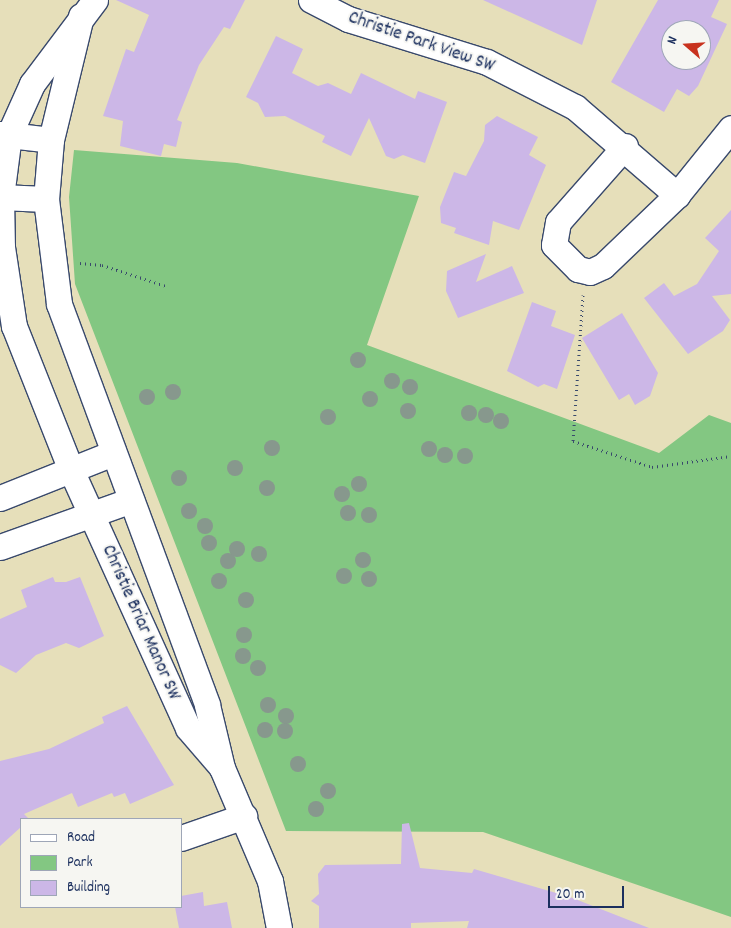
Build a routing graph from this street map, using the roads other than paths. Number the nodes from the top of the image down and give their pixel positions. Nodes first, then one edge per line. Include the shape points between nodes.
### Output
1 (311, 0) edge
2 (88, 8) edge
3 (731, 128) edge
4 (5, 134) edge
5 (50, 140) junction
6 (625, 146) junction
7 (677, 195) junction
8 (0, 197) edge
9 (46, 199) junction
10 (113, 453) junction
11 (71, 470) junction
12 (0, 498) edge
13 (131, 500) junction
14 (91, 514) junction
15 (0, 547) edge
16 (222, 768) junction
17 (244, 816) junction
18 (182, 838) edge
19 (279, 928) edge

1 - 6 street, Christie Park View SW via 348,19 487,62 574,107
2 - 4 street, Christie Briar Manor SW via 32,84
2 - 5 street, Christie Briar Manor SW
3 - 7 street
4 - 5 street
4 - 8 street, Christie Briar Manor SW
5 - 9 street, Christie Briar Manor SW
6 - 7 street, Christie Park View SW
6 - 7 street via 558,222 554,245 578,269 590,272 603,266
8 - 9 street
8 - 11 street, Christie Briar Manor SW via 2,247 14,326
9 - 10 street, Christie Briar Manor SW via 59,304
10 - 11 street
10 - 13 street, Christie Briar Manor SW
11 - 12 street
11 - 14 street, Christie Briar Manor SW
13 - 14 street
13 - 16 street, Christie Briar Manor SW via 207,705
14 - 15 street
14 - 16 street, Christie Briar Manor SW via 188,728
16 - 17 street, Christie Briar Manor SW
17 - 18 street
17 - 19 street, Christie Briar Manor SW via 270,881

